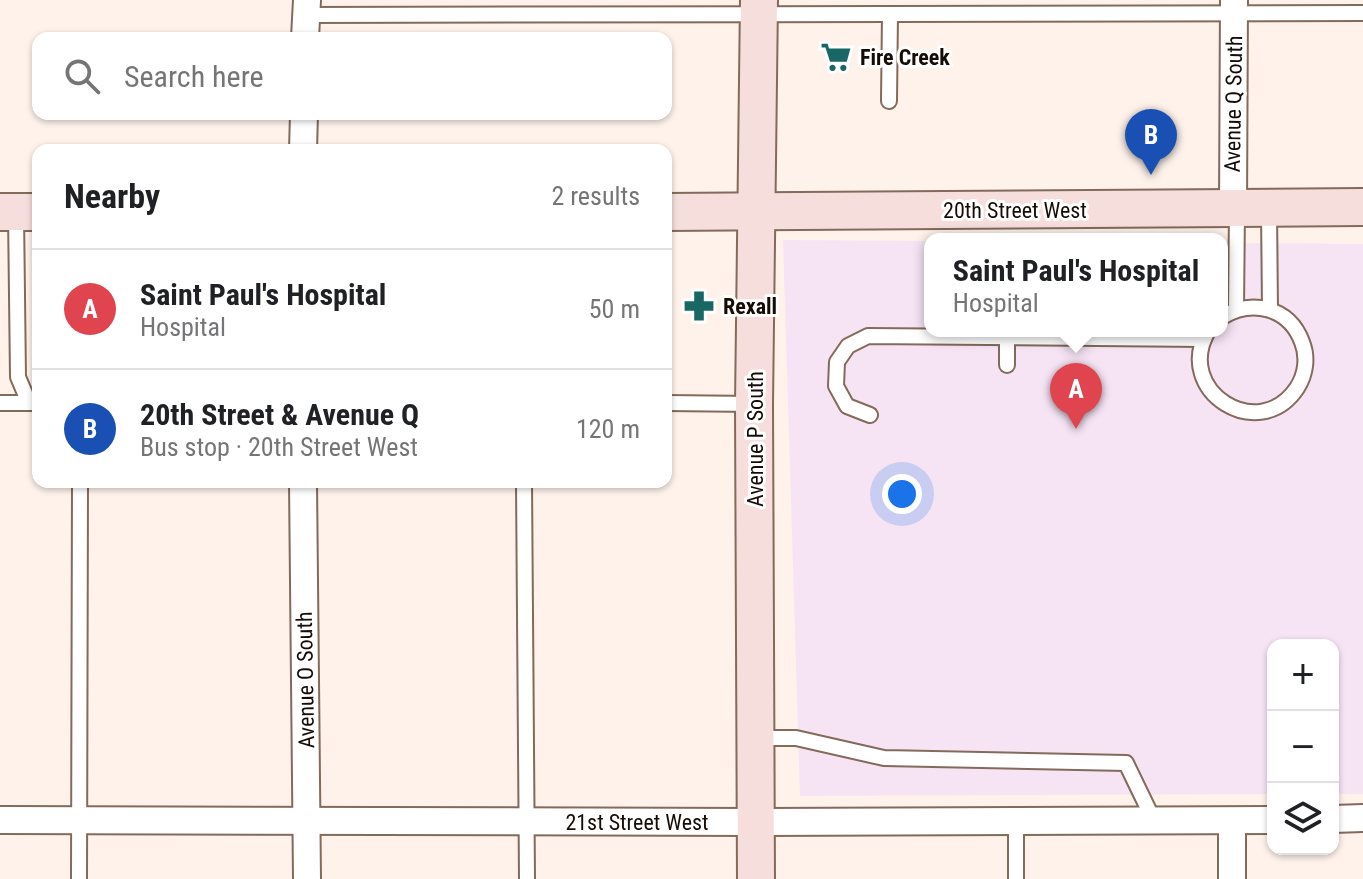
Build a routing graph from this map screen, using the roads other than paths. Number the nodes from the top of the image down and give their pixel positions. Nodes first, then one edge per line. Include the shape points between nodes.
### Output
1 (524, 7) edge
2 (759, 7) edge
3 (1024, 7) edge
4 (1234, 7) edge
5 (1363, 13) edge
6 (890, 14) junction
7 (306, 18) edge
8 (889, 101) dead end
9 (304, 120) edge
10 (303, 144) edge
11 (1363, 207) edge
12 (1246, 208) junction
13 (756, 210) junction
14 (18, 212) edge
15 (672, 212) edge
16 (1236, 309) junction
17 (1270, 309) junction
18 (1228, 314) edge
19 (924, 337) edge
20 (938, 337) edge
21 (1073, 337) edge
22 (1205, 337) edge
23 (1007, 338) junction
24 (1007, 365) dead end
25 (32, 401) edge
26 (0, 403) edge
27 (32, 403) edge
28 (672, 403) edge
29 (754, 404) junction
30 (870, 415) dead end
31 (80, 488) edge
32 (303, 488) edge
33 (524, 488) edge
34 (755, 738) junction
35 (1363, 818) edge
36 (307, 819) junction
37 (1339, 819) edge
38 (0, 820) edge
39 (78, 820) junction
40 (1016, 820) junction
41 (1267, 820) edge
42 (1154, 821) junction
43 (1232, 821) junction
44 (527, 822) junction
45 (756, 822) junction
46 (79, 879) edge
47 (307, 879) edge
48 (527, 879) edge
49 (756, 879) edge
50 (1016, 879) edge
51 (1232, 879) edge

1 - 2 lane
1 - 7 lane
2 - 6 lane
2 - 13 main road, Avenue P South
3 - 4 lane
3 - 6 lane
4 - 5 lane
4 - 12 street, Avenue Q South
6 - 8 lane
9 - 10 street
11 - 12 main road, 20th Street West
12 - 13 main road, 20th Street West
12 - 16 lane
12 - 17 lane
13 - 15 main road, 20th Street West
13 - 29 main road, Avenue P South
14 - 25 lane via 18,377
16 - 17 lane
16 - 18 lane
17 - 22 lane via 1291,323 1305,348 1302,381 1280,405 1248,412 1218,399 1201,371
19 - 30 lane via 868,336 848,346 837,362 836,386 847,406
20 - 23 lane
21 - 23 lane
23 - 24 lane
26 - 27 lane
28 - 29 lane
29 - 34 main road, Avenue P South
31 - 39 lane
32 - 36 street, Avenue O South
33 - 44 lane
34 - 42 lane via 796,738 884,758 1126,763
34 - 45 main road, Avenue P South
35 - 37 street
36 - 39 street, 21st Street West
36 - 44 street, 21st Street West
36 - 47 street, Avenue O South
38 - 39 street, 21st Street West
39 - 46 lane
40 - 42 street, 21st Street West
40 - 45 street, 21st Street West
40 - 50 lane
41 - 43 street, 21st Street West
42 - 43 street, 21st Street West
43 - 51 street
44 - 45 street, 21st Street West
44 - 48 lane
45 - 49 main road, Avenue P South

